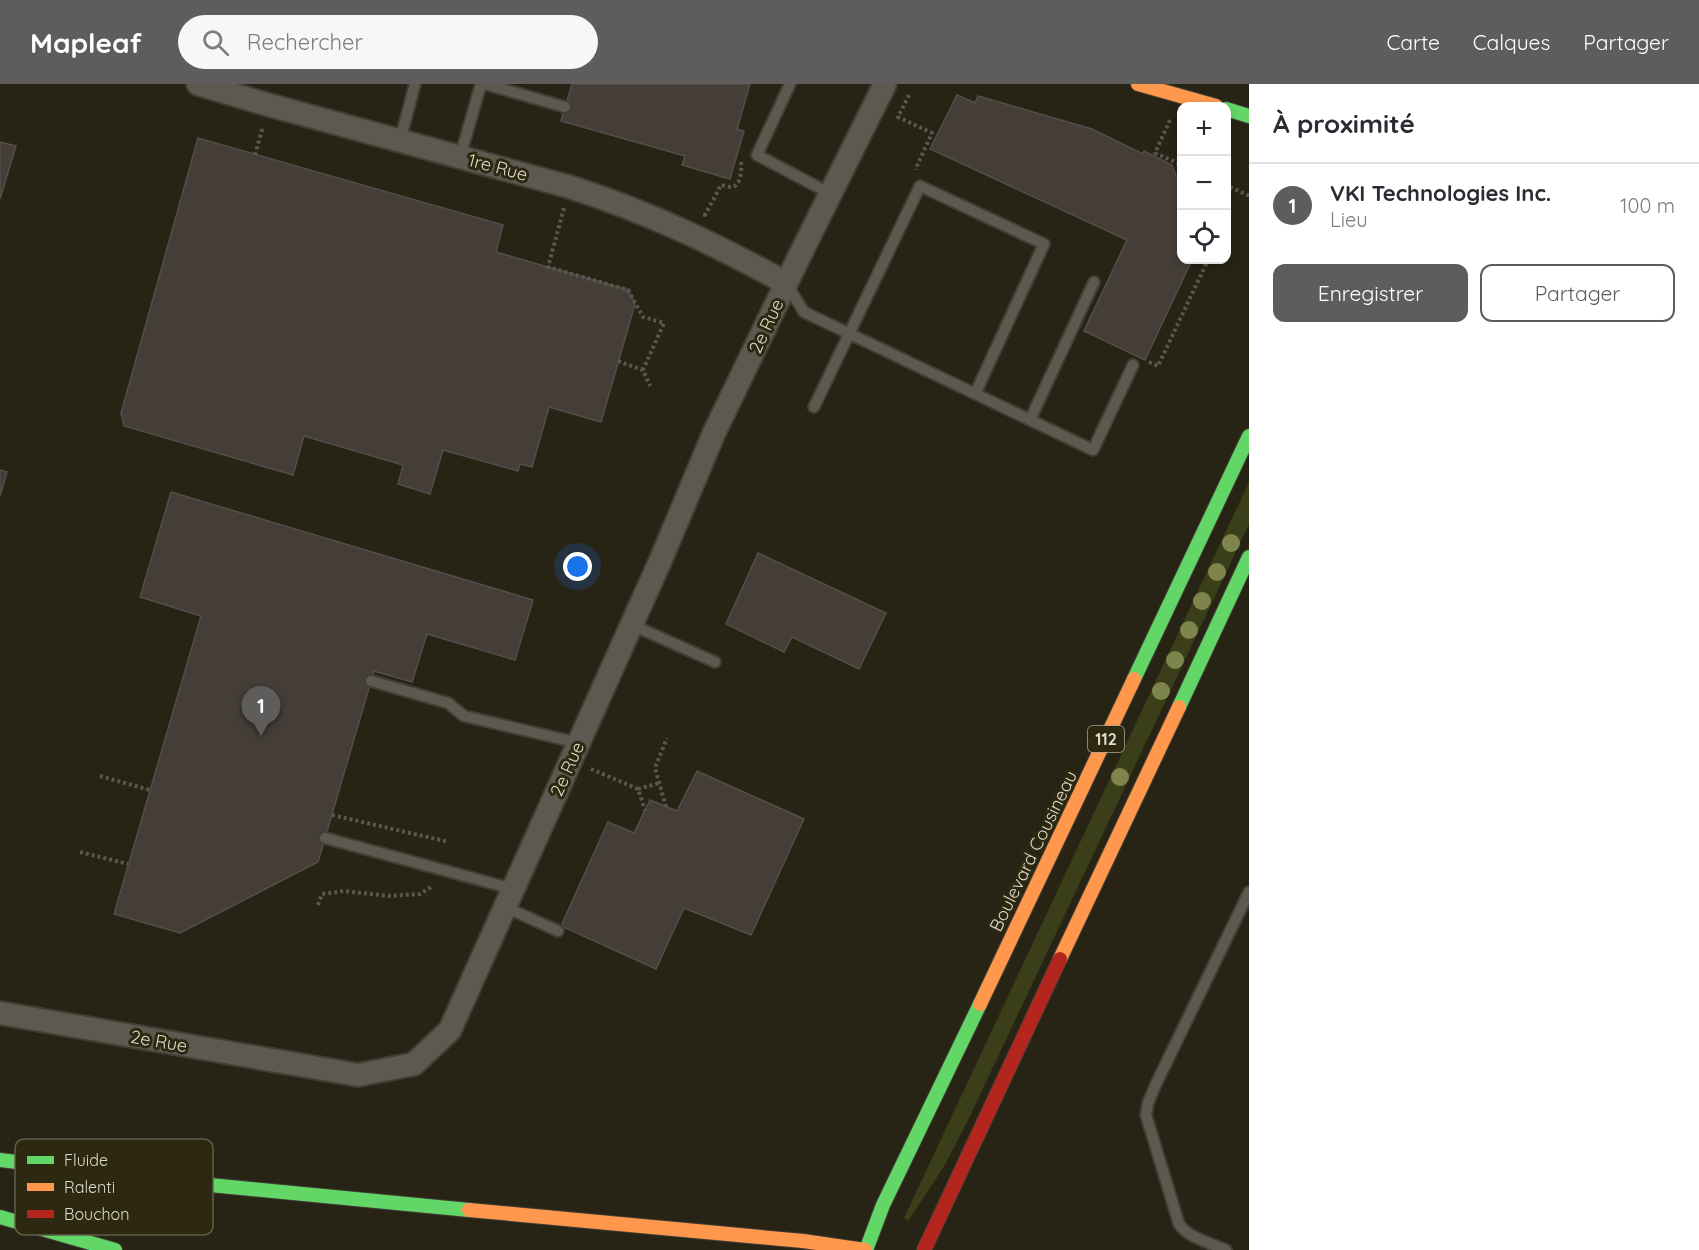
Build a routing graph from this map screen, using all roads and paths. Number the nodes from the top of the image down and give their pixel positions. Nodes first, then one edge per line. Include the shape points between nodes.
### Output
1 (198, 84) edge
2 (415, 84) edge
3 (483, 84) edge
4 (790, 84) edge
5 (885, 84) edge
6 (1138, 84) edge
7 (909, 95) dead end
8 (1202, 102) edge
9 (269, 105) junction
10 (565, 107) dead end
11 (1231, 111) edge
12 (1249, 116) edge
13 (1170, 120) dead end
14 (400, 141) junction
15 (744, 153) dead end
16 (255, 154) dead end
17 (460, 157) junction
18 (1177, 163) edge
19 (916, 168) dead end
20 (570, 187) junction
21 (1231, 187) edge
22 (831, 194) junction
23 (1249, 195) edge
24 (705, 214) dead end
25 (1206, 264) edge
26 (1094, 282) dead end
27 (786, 283) junction
28 (848, 333) junction
29 (618, 361) dead end
30 (1148, 362) dead end
31 (1134, 365) dead end
32 (643, 370) junction
33 (650, 386) dead end
34 (975, 394) junction
35 (814, 407) dead end
36 (1030, 420) junction
37 (1249, 436) edge
38 (1249, 556) edge
39 (632, 625) junction
40 (715, 662) dead end
41 (371, 681) dead end
42 (666, 738) dead end
43 (575, 752) junction
44 (100, 776) dead end
45 (659, 783) junction
46 (638, 789) junction
47 (150, 790) dead end
48 (666, 807) dead end
49 (645, 810) dead end
50 (332, 815) dead end
51 (325, 838) dead end
52 (449, 842) dead end
53 (80, 852) dead end
54 (128, 864) dead end
55 (442, 870) junction
56 (1249, 892) edge
57 (509, 898) junction
58 (318, 905) dead end
59 (558, 931) dead end
60 (0, 1013) edge
61 (0, 1160) edge
62 (15, 1162) edge
63 (213, 1185) edge
64 (0, 1217) edge
65 (15, 1221) edge
66 (63, 1235) edge
67 (115, 1250) edge
68 (866, 1250) edge
69 (924, 1250) edge
70 (1226, 1250) edge

1 - 9 street, 1re Rue
2 - 14 lane
3 - 10 lane
3 - 17 lane
4 - 22 lane via 757,155
5 - 22 street, 2e Rue
6 - 8 main road
7 - 19 path via 898,117 933,133
9 - 14 street, 1re Rue
9 - 16 path
11 - 12 main road
13 - 18 path via 1155,153
14 - 17 street, 1re Rue
15 - 24 path via 738,183 735,187 721,185
17 - 20 street, 1re Rue
20 - 27 street, 1re Rue via 656,218
20 - 32 path via 548,267 628,290 643,317 664,323
21 - 23 path
22 - 27 street, 2e Rue
25 - 30 path via 1158,366
26 - 36 lane
27 - 28 lane via 804,312
27 - 39 street, 2e Rue via 714,433
28 - 34 lane
28 - 34 lane via 920,186 1044,244
28 - 35 lane
29 - 32 path
31 - 36 lane via 1093,450
32 - 33 path
34 - 36 lane
37 - 68 main road, Boulevard Cousineau / 112 via 888,1195
38 - 69 main road
39 - 40 lane
39 - 43 street, 2e Rue
41 - 43 lane via 448,703 464,716
42 - 45 path via 655,768
43 - 46 path
43 - 57 street, 2e Rue
44 - 47 path
45 - 46 path
45 - 48 path
46 - 49 path
50 - 52 path
51 - 55 lane
53 - 54 path
55 - 57 lane
55 - 58 path via 437,883 420,894 388,896 344,891 322,894
56 - 70 lane via 1156,1084 1146,1115 1181,1227
57 - 59 lane
57 - 60 street, 2e Rue via 450,1029 414,1064 358,1075
61 - 62 main road
63 - 68 main road
64 - 65 main road
66 - 67 main road

